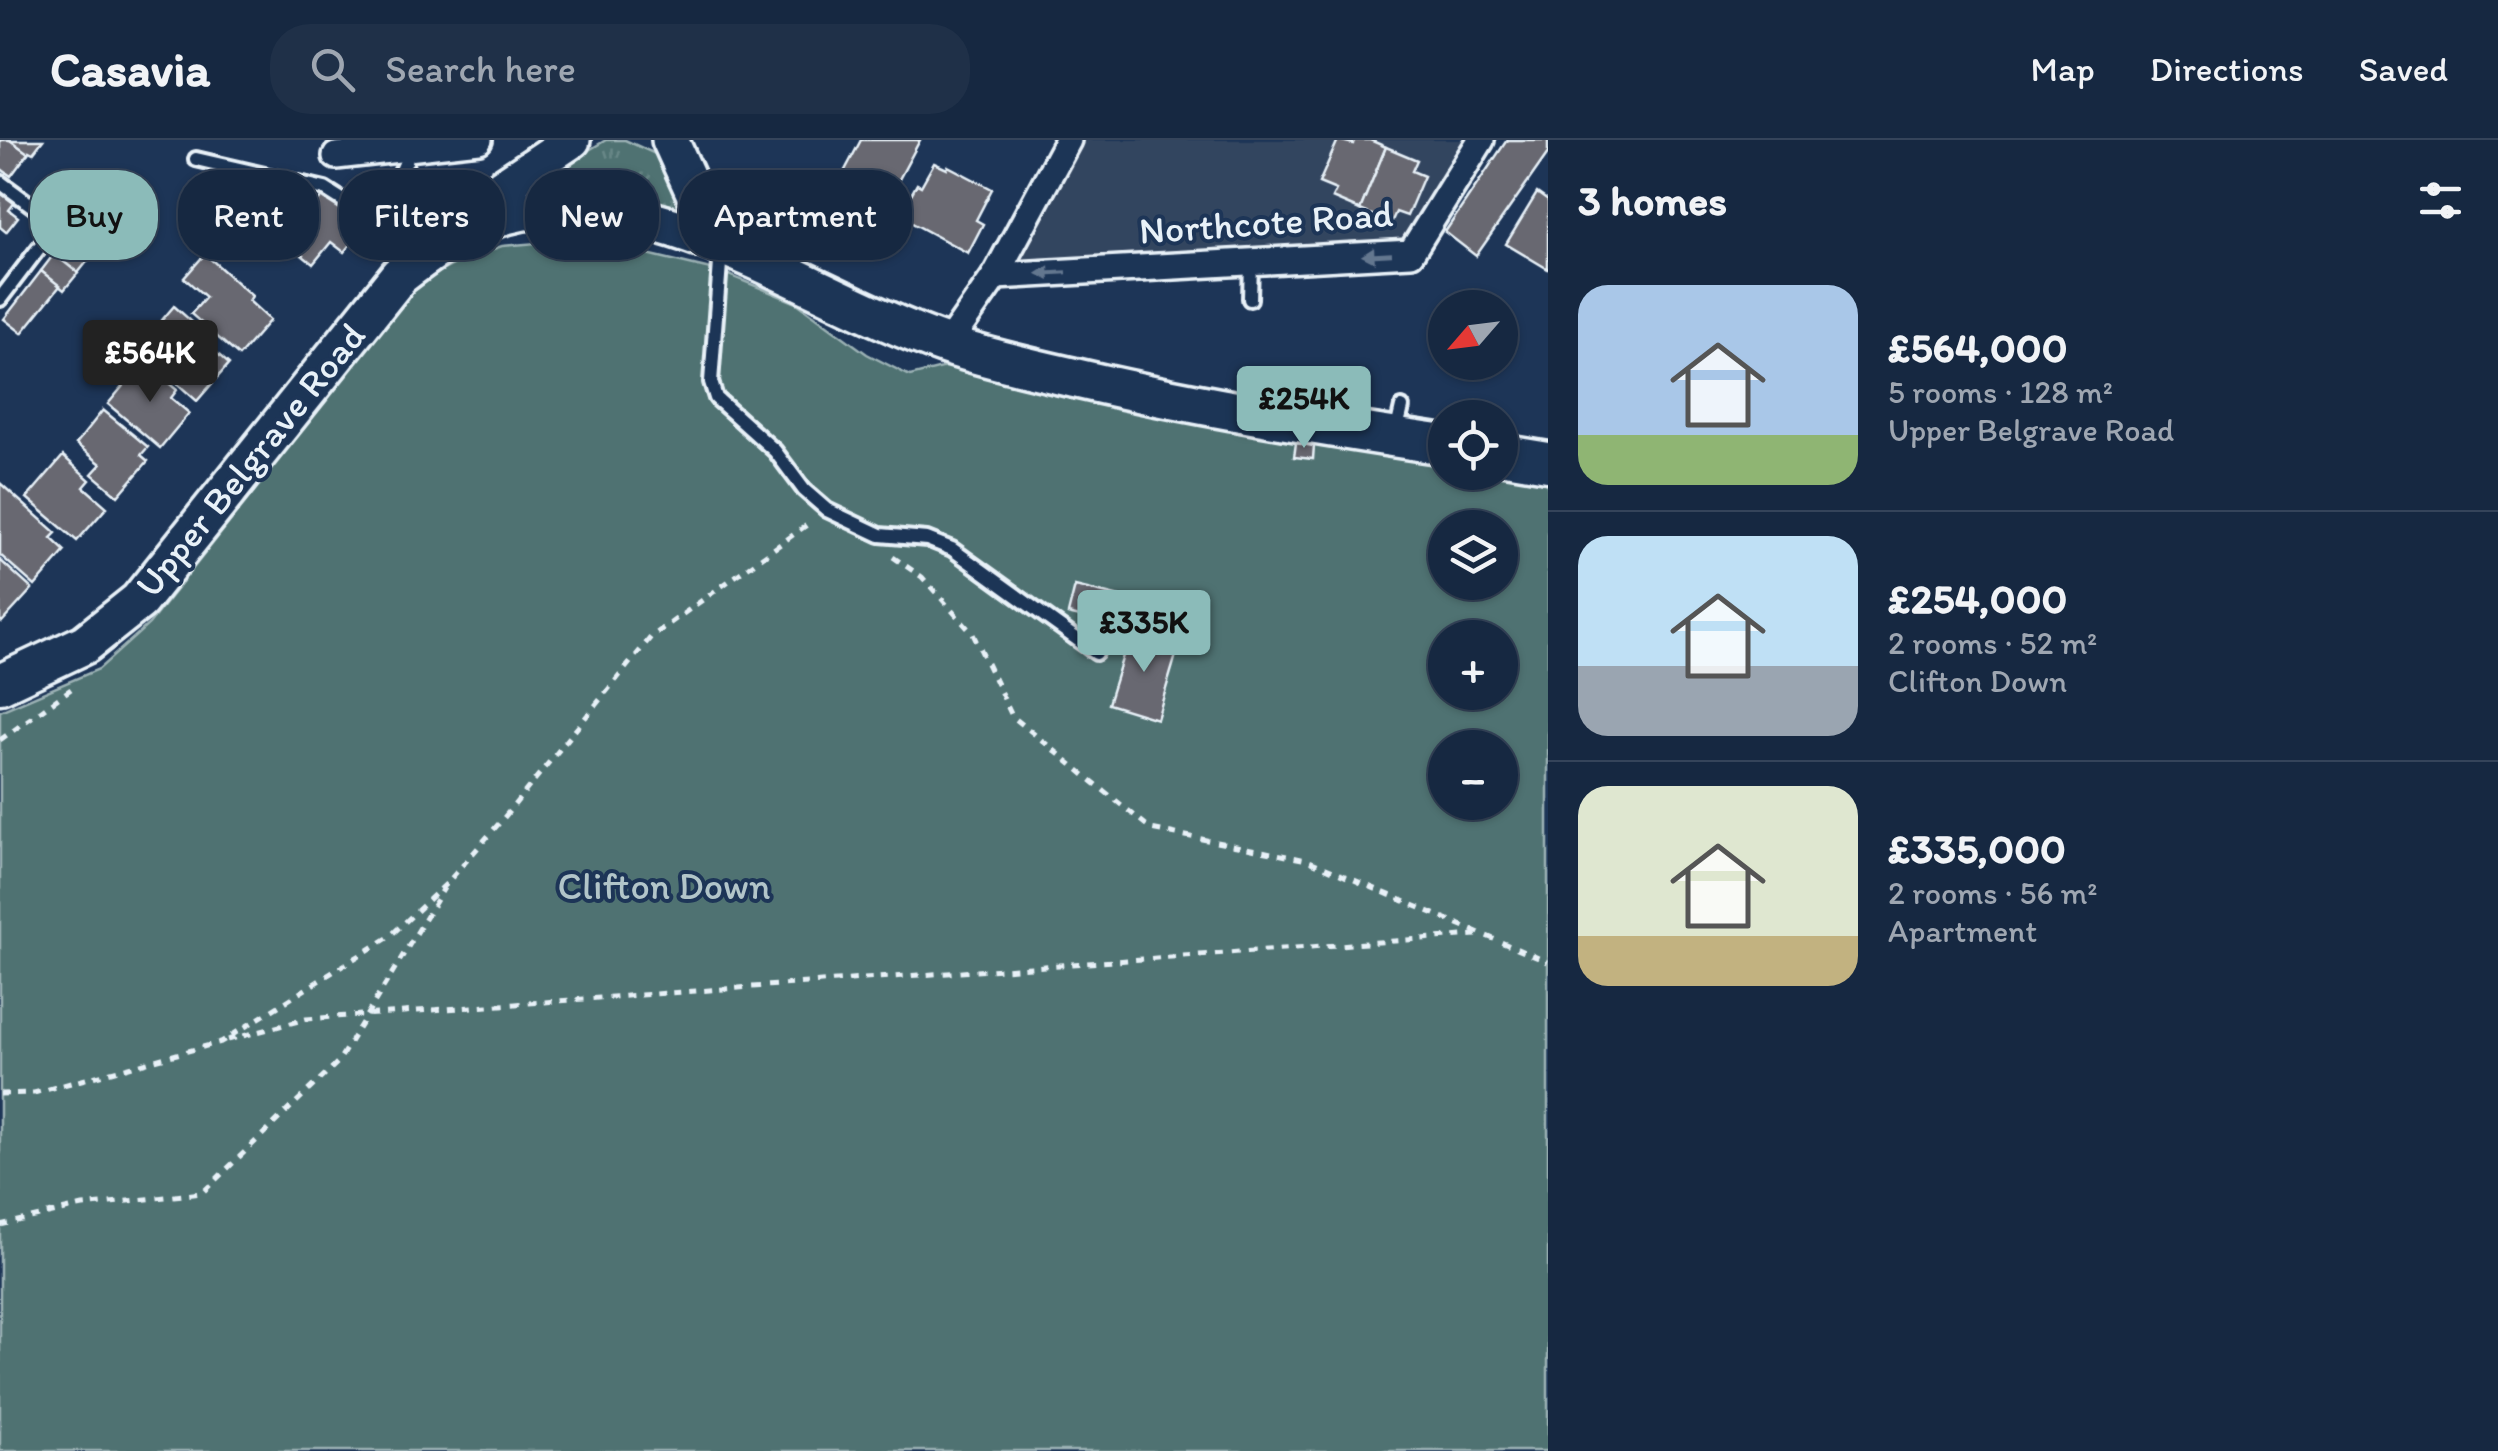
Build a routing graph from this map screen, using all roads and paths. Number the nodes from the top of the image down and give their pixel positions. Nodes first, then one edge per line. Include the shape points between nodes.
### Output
1 (479, 140) edge
2 (670, 140) edge
3 (1068, 140) edge
4 (1481, 140) edge
5 (565, 141) edge
6 (335, 148) edge
7 (411, 149) junction
8 (196, 159) dead end
9 (684, 170) edge
10 (0, 182) edge
11 (505, 185) edge
12 (505, 215) edge
13 (679, 232) edge
14 (420, 260) edge
15 (709, 260) edge
16 (751, 260) edge
17 (1251, 262) junction
18 (995, 276) junction
19 (0, 299) edge
20 (1250, 300) dead end
21 (947, 345) junction
22 (1428, 436) edge
23 (1518, 457) edge
24 (1548, 462) edge
25 (827, 510) junction
26 (890, 555) dead end
27 (1096, 653) dead end
28 (4, 677) edge
29 (448, 882) junction
30 (1482, 935) junction
31 (1548, 962) edge
32 (369, 1014) junction
33 (220, 1042) junction
34 (0, 1094) edge
35 (0, 1225) edge

1 - 7 street
2 - 9 main road
3 - 18 street
4 -> 17 street, Northcote Road via 1411,254
5 - 11 main road
6 - 7 street
7 - 8 lane via 398,180 371,209 325,189
10 - 19 lane via 57,224
12 - 13 main road via 553,208 621,214
14 - 28 main road, Upper Belgrave Road via 399,276 139,600 85,644
15 - 25 lane via 716,398 776,451
16 - 21 main road
17 -> 18 street, Northcote Road
17 - 20 lane
18 - 21 street
21 - 22 main road via 1152,396 1399,422
23 - 24 main road
25 - 27 lane via 880,534 952,549
25 - 29 path via 651,637
26 - 30 path via 922,578 973,634 1012,716 1151,829 1308,860
29 - 32 path
29 - 33 path via 390,938
30 - 31 path
30 - 32 path
32 - 33 path via 306,1019
32 - 35 path via 338,1062 202,1193 83,1206
33 - 34 path via 34,1093

